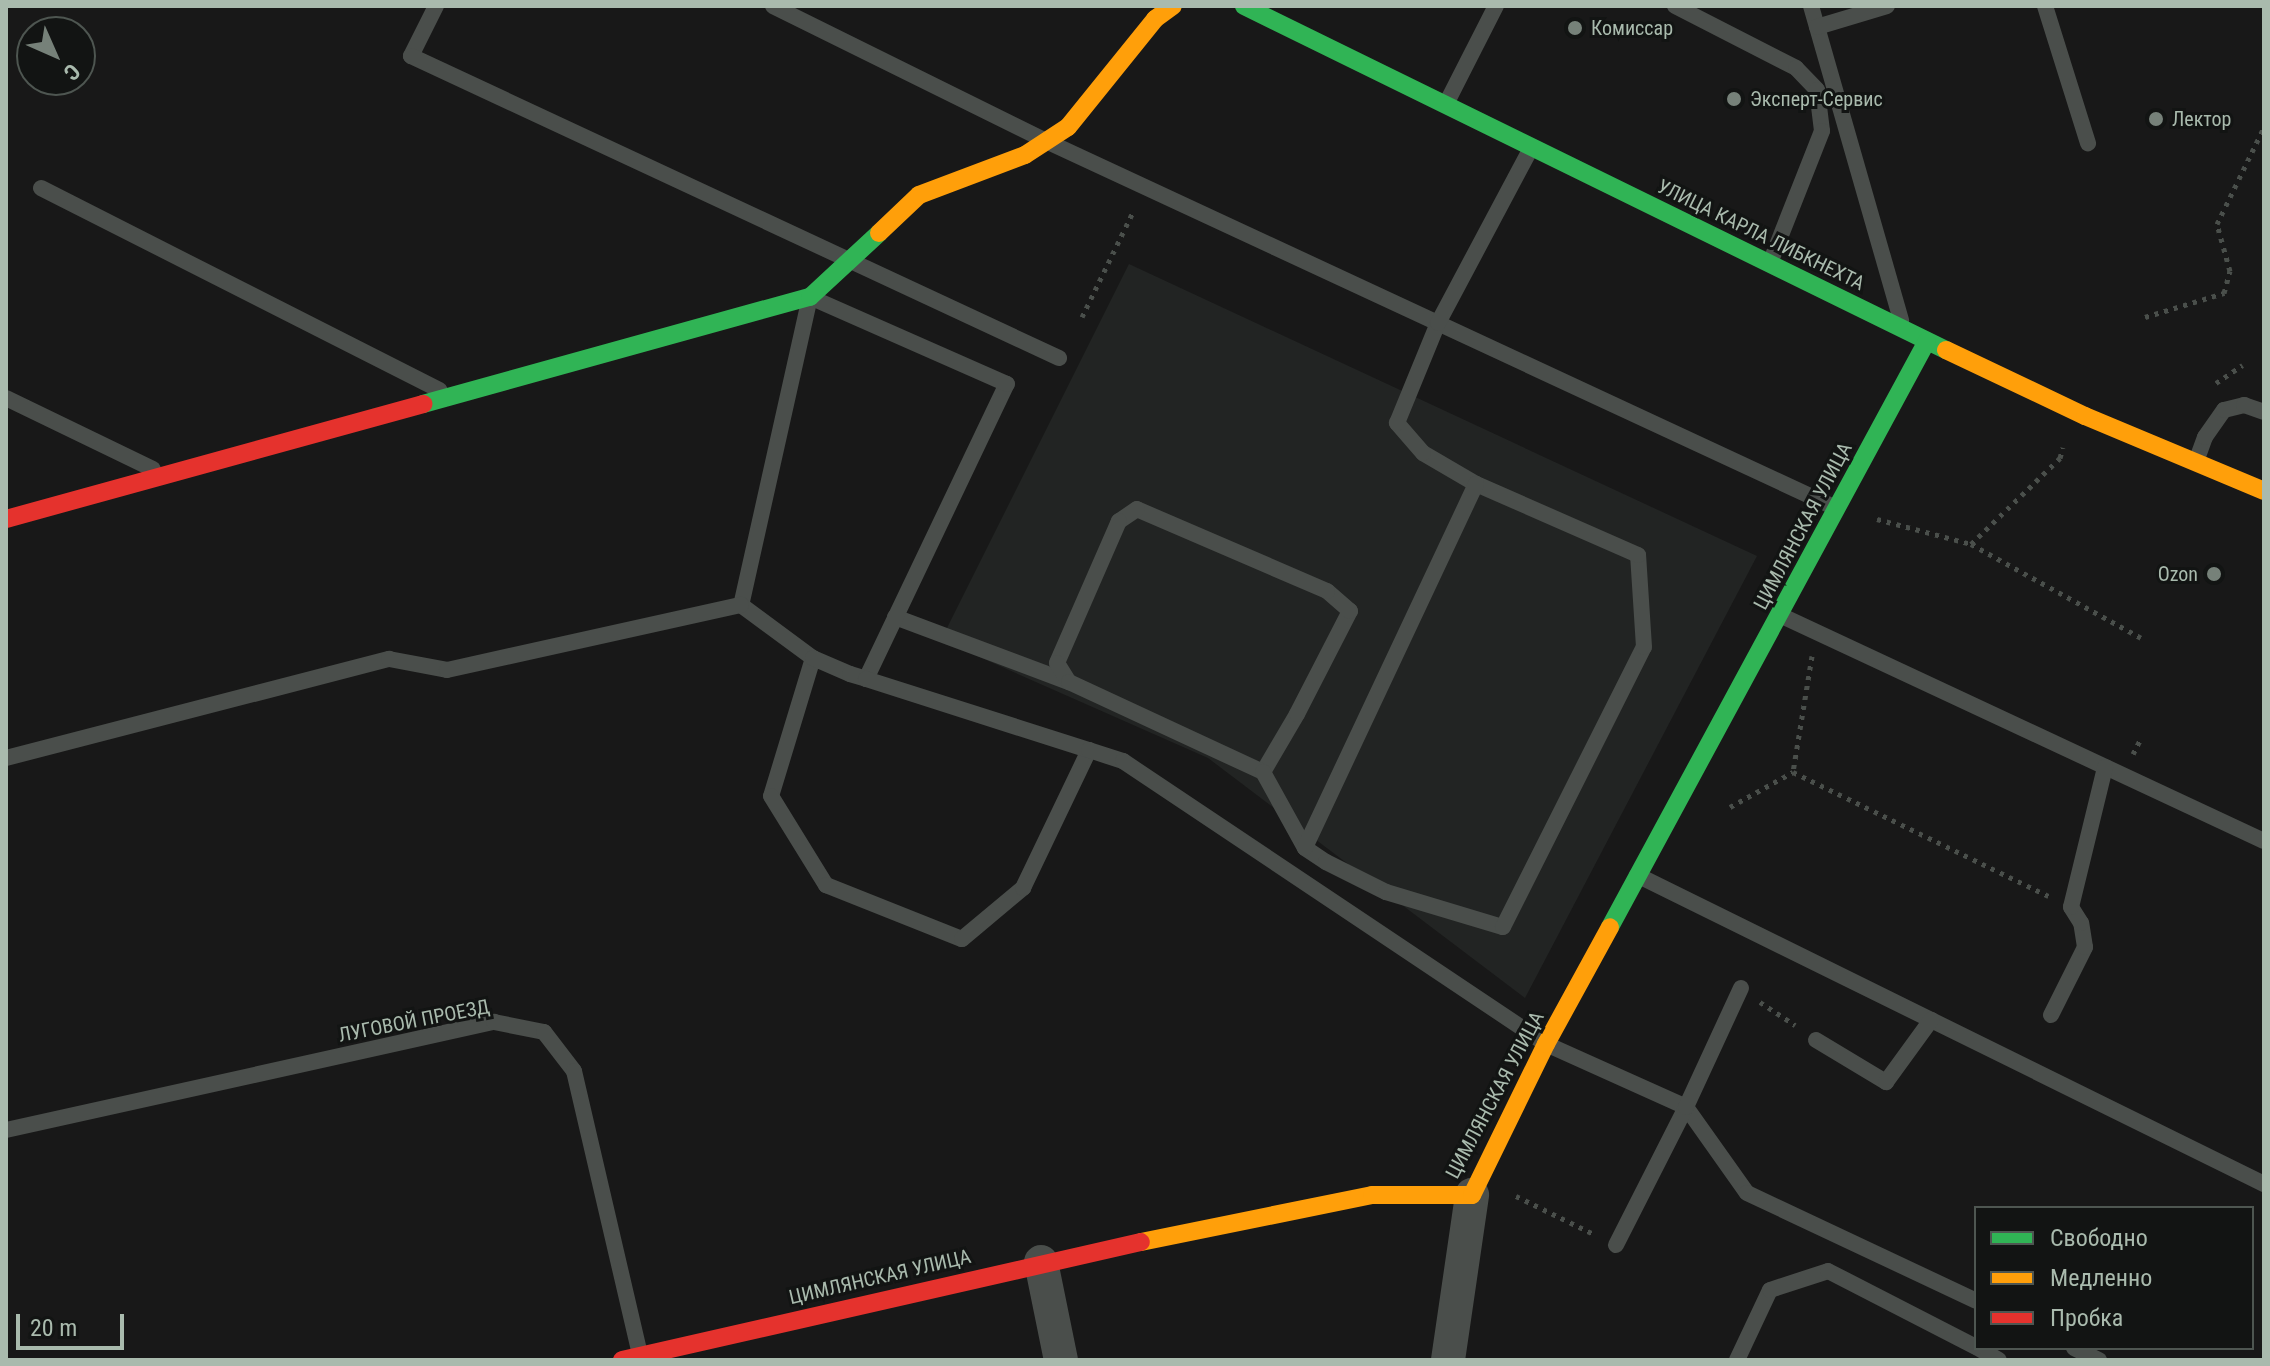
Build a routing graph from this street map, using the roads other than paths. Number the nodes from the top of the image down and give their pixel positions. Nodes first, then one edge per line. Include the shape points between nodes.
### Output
1 (436, 6) edge
2 (773, 6) edge
3 (1173, 6) edge
4 (1244, 6) edge
5 (1496, 6) edge
6 (1675, 6) edge
7 (1811, 6) edge
8 (1887, 6) edge
9 (2045, 6) edge
10 (1817, 27) junction
11 (1445, 105) junction
12 (1046, 141) junction
13 (2088, 143) dead end
14 (1531, 147) junction
15 (41, 188) dead end
16 (849, 261) junction
17 (1770, 264) junction
18 (810, 297) junction
19 (1438, 323) junction
20 (1904, 330) junction
21 (1927, 341) junction
22 (1059, 358) dead end
23 (452, 396) junction
24 (6, 398) edge
25 (2264, 412) edge
26 (2196, 462) junction
27 (166, 475) junction
28 (1476, 484) junction
29 (2264, 491) edge
30 (1837, 508) junction
31 (6, 519) edge
32 (741, 605) junction
33 (1780, 615) junction
34 (895, 617) junction
35 (813, 658) junction
36 (866, 679) junction
37 (1069, 682) junction
38 (1089, 750) junction
39 (6, 758) edge
40 (2105, 767) junction
41 (1263, 772) junction
42 (2264, 841) edge
43 (1305, 848) junction
44 (1637, 875) junction
45 (1741, 988) road end
46 (2051, 1015) dead end
47 (1931, 1020) junction
48 (1816, 1040) road end
49 (1546, 1044) junction
50 (1686, 1107) junction
51 (6, 1130) edge
52 (2264, 1184) edge
53 (1506, 1191) road end
54 (1472, 1195) junction
55 (1616, 1245) road end
56 (1041, 1262) junction
57 (1974, 1300) edge
58 (1974, 1345) edge
59 (2078, 1350) edge
60 (631, 1358) edge
61 (1061, 1360) edge
62 (1448, 1360) edge
63 (1737, 1360) edge
64 (2099, 1360) edge

1 - 16 lane via 411,56
2 - 12 lane
3 - 12 street via 1155,19 1068,127
4 - 11 street, УЛИЦА КАРЛА ЛИБКНЕХТА
5 - 11 lane
6 - 17 lane via 1796,68 1817,90 1822,131
7 - 10 lane
8 - 10 lane
9 - 13 lane
10 - 20 lane
11 - 14 street, УЛИЦА КАРЛА ЛИБКНЕХТА
12 - 16 street via 1025,155 919,195
12 - 19 lane
14 - 17 street, УЛИЦА КАРЛА ЛИБКНЕХТА
14 - 19 lane
15 - 23 lane
16 - 18 street
16 - 22 lane
17 - 20 street, УЛИЦА КАРЛА ЛИБКНЕХТА
18 - 23 street
18 - 32 lane
18 - 34 lane via 1007,384
19 - 28 lane via 1397,423 1423,453
19 - 30 lane
20 - 21 street, УЛИЦА КАРЛА ЛИБКНЕХТА
21 - 26 street, УЛИЦА КАРЛА ЛИБКНЕХТА
21 - 30 street, ЦИМЛЯНСКАЯ УЛИЦА
23 - 27 street
24 - 27 lane
25 - 26 lane via 2244,405 2224,410
26 - 29 street, УЛИЦА КАРЛА ЛИБКНЕХТА
27 - 31 street
28 - 43 lane
28 - 43 lane via 1638,555 1644,647 1503,927 1386,892
30 - 33 street, ЦИМЛЯНСКАЯ УЛИЦА
32 - 35 lane
32 - 39 lane via 447,670 389,659
33 - 40 lane
33 - 44 street, ЦИМЛЯНСКАЯ УЛИЦА
34 - 36 lane
34 - 37 lane
35 - 36 lane
35 - 38 lane via 771,796 826,885 962,939 1023,888
36 - 38 lane
37 - 41 lane
37 - 41 lane via 1057,663 1119,521 1137,509 1327,591 1350,611
38 - 49 lane via 1123,761
40 - 42 lane
40 - 46 lane via 2071,907 2081,923 2085,947
41 - 43 lane
44 - 47 lane
44 - 49 street, ЦИМЛЯНСКАЯ УЛИЦА
45 - 50 lane
47 - 48 lane via 1886,1082
47 - 52 lane
49 - 50 lane
49 - 54 street, ЦИМЛЯНСКАЯ УЛИЦА
50 - 55 lane
50 - 57 lane via 1747,1193
51 - 60 lane, ЛУГОВОЙ ПРОЕЗД via 494,1022 544,1032 574,1071
53 - 54 lane
54 - 56 street, ЦИМЛЯНСКАЯ УЛИЦА via 1372,1195
54 - 62 street
56 - 60 street, ЦИМЛЯНСКАЯ УЛИЦА
56 - 61 street
58 - 63 lane via 1828,1271 1770,1290
59 - 64 lane

